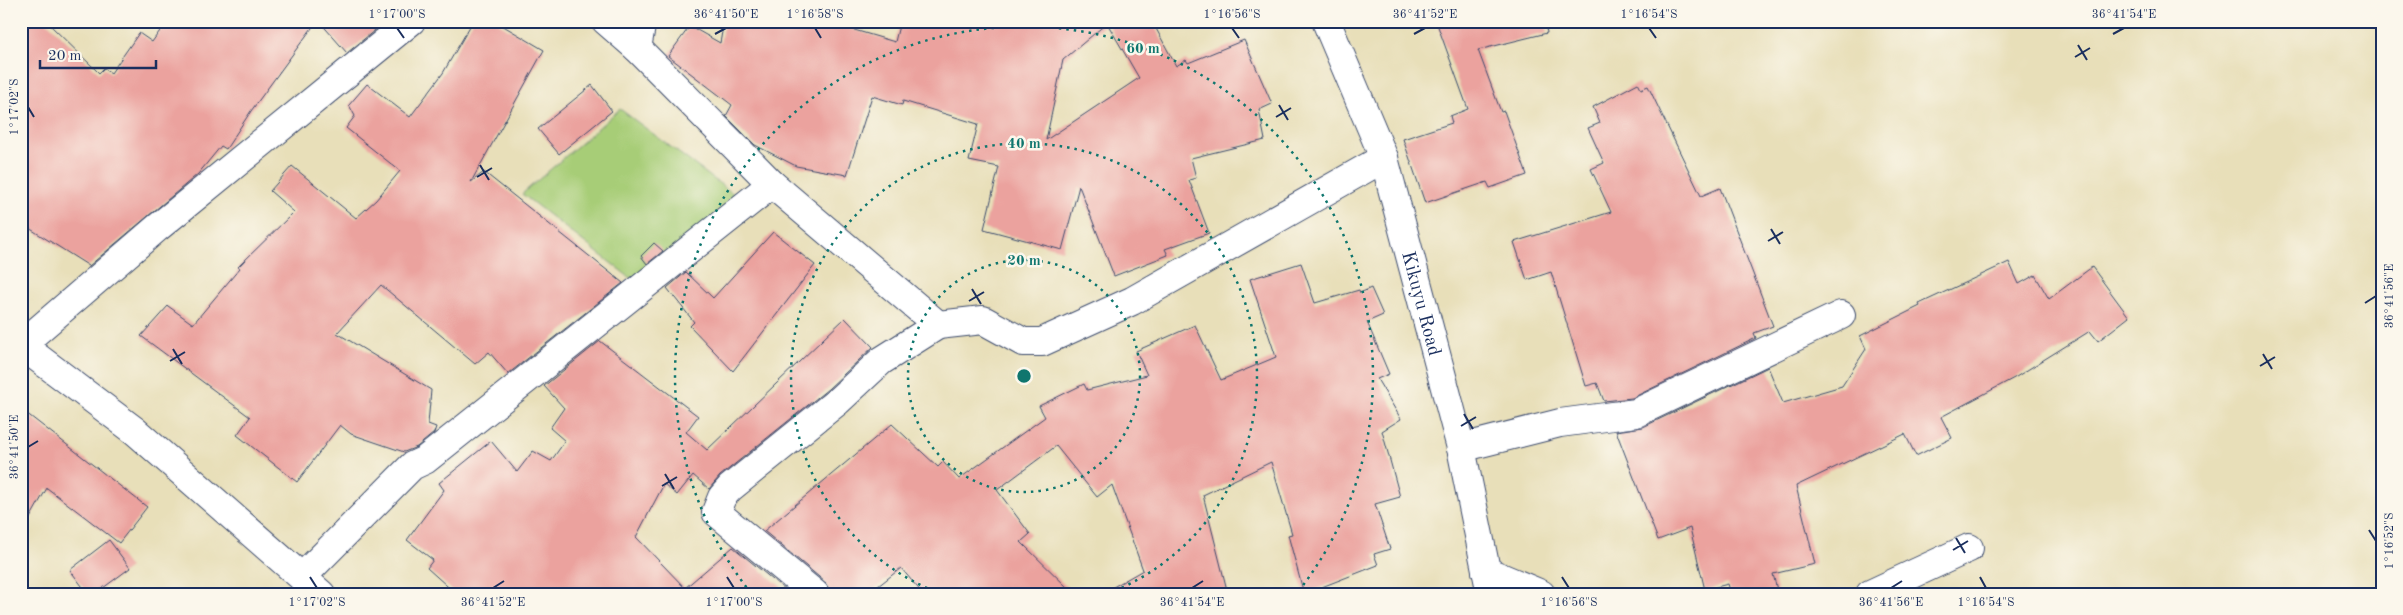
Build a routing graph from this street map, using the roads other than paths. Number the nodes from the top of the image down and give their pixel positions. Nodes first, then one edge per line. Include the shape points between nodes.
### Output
1 (411, 21) edge
2 (606, 21) edge
3 (642, 21) edge
4 (1326, 21) edge
5 (637, 48) junction
6 (1384, 158) junction
7 (772, 184) junction
8 (1841, 315) dead end
9 (938, 325) junction
10 (21, 345) edge
11 (1461, 448) junction
12 (1969, 548) dead end
13 (1489, 583) edge
14 (312, 585) edge
15 (815, 594) edge
16 (1542, 594) edge
17 (1870, 594) edge

1 - 10 street via 157,228
2 - 5 street
3 - 5 street
4 - 6 street, Kikuyu Road
5 - 7 street
6 - 9 street via 1132,301 1042,342 1023,342 983,320
6 - 11 street, Kikuyu Road
7 - 9 street
7 - 14 street via 425,460 412,466
8 - 11 street via 1636,413 1560,423
9 - 15 street via 881,361 722,497 716,512
10 - 14 street via 135,431
11 - 13 street, Kikuyu Road
12 - 17 street
13 - 16 street

